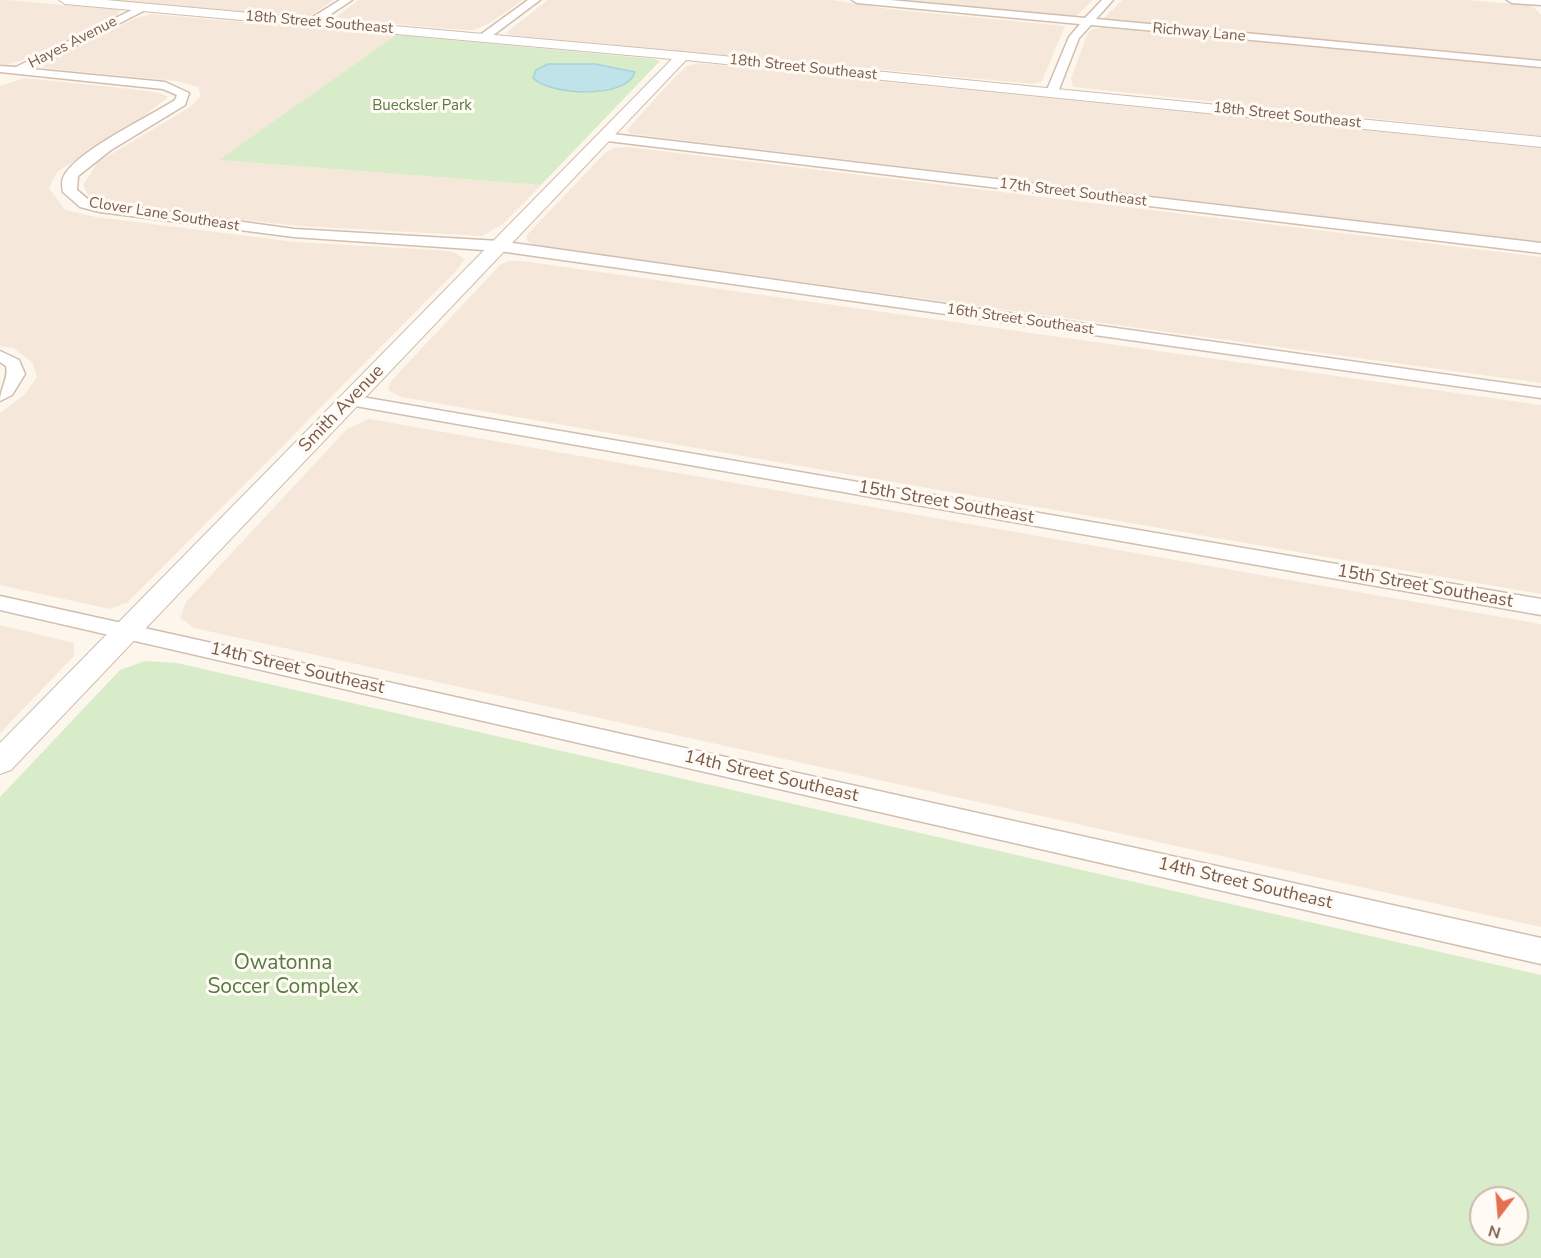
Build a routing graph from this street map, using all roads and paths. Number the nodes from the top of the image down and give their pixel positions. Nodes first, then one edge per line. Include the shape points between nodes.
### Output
1 (65, 0) edge
2 (347, 0) edge
3 (535, 0) edge
4 (857, 0) edge
5 (1108, 0) edge
6 (1512, 0) edge
7 (1541, 2) edge
8 (146, 7) junction
9 (312, 22) junction
10 (1085, 22) junction
11 (484, 37) junction
12 (683, 56) junction
13 (1541, 64) edge
14 (0, 69) edge
15 (18, 71) junction
16 (0, 80) edge
17 (1052, 92) junction
18 (604, 137) junction
19 (1541, 142) edge
20 (499, 246) junction
21 (1541, 248) edge
22 (0, 356) edge
23 (1541, 393) edge
24 (0, 396) edge
25 (351, 400) junction
26 (0, 603) edge
27 (1541, 607) edge
28 (127, 631) junction
29 (0, 762) edge
30 (1541, 951) edge

1 - 8 street, 18th Street Southeast
2 - 9 street
3 - 11 street
4 - 10 street, Richway Lane
5 - 10 street
6 - 7 street
8 - 9 street, 18th Street Southeast
8 - 15 street, Hayes Avenue
9 - 11 street, 18th Street Southeast
10 - 13 street, Richway Lane
10 - 17 street via 1066,52
11 - 12 street, 18th Street Southeast
12 - 17 street, 18th Street Southeast
12 - 18 street, Smith Avenue
14 - 15 street, Clover Lane Southeast
15 - 16 street, Hayes Avenue
15 - 20 street, Clover Lane Southeast via 165,86 183,93 181,102 77,168 68,184 70,192 85,204 294,233
17 - 19 street, 18th Street Southeast
18 - 20 street, Smith Avenue
18 - 21 street, 17th Street Southeast
20 - 23 street, 16th Street Southeast
20 - 25 street, Smith Avenue
22 - 24 street via 15,363 18,370 16,380
25 - 27 street, 15th Street Southeast
25 - 28 street, Smith Avenue
26 - 28 street, 14th Street Southeast
28 - 29 street, Smith Avenue
28 - 30 street, 14th Street Southeast

